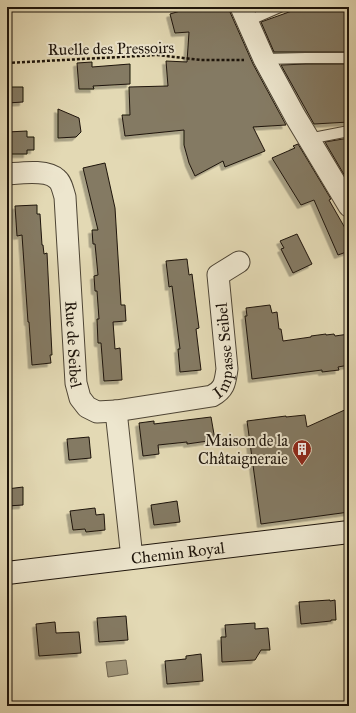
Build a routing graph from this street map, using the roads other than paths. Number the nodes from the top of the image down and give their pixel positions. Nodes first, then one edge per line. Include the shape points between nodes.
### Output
1 (280, 7) edge
2 (244, 14) edge
3 (349, 58) edge
4 (264, 59) junction
5 (349, 131) edge
6 (308, 139) junction
7 (7, 174) edge
8 (349, 206) edge
9 (239, 262) dead end
10 (116, 411) junction
11 (349, 532) edge
12 (132, 558) junction
13 (7, 574) edge

1 - 2 lane
2 - 4 street
3 - 4 lane
4 - 6 street
5 - 6 lane
6 - 8 street
7 - 10 street, Rue de Seibel via 45,173 58,179 62,187 65,197 76,383 80,398 87,407 97,412
9 - 10 street, Impasse Seibel via 218,275 227,369 220,392 212,396
10 - 12 street
11 - 12 street, Chemin Royal
12 - 13 street, Chemin Royal

